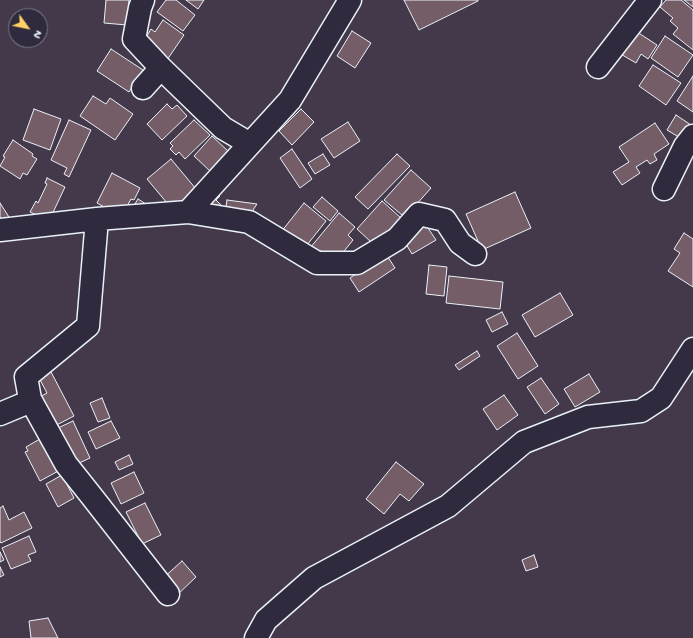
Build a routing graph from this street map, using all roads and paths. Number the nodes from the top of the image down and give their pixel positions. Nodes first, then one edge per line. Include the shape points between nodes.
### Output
1 (143, 0) edge
2 (350, 0) edge
3 (650, 0) edge
4 (598, 67) dead end
5 (161, 68) junction
6 (143, 88) dead end
7 (693, 136) edge
8 (250, 144) junction
9 (664, 189) dead end
10 (188, 212) junction
11 (97, 219) junction
12 (0, 230) edge
13 (475, 254) dead end
14 (693, 349) edge
15 (31, 401) junction
16 (0, 414) edge
17 (168, 594) dead end
18 (256, 638) edge

1 - 5 street via 134,39
2 - 8 street via 290,100
3 - 4 street
5 - 6 street
5 - 8 street via 223,128
7 - 9 street via 685,146
8 - 10 street
10 - 11 street
10 - 13 street via 249,222 317,263 357,263 398,239 419,214 446,220 460,243
11 - 12 street
11 - 15 street via 88,326 26,377
14 - 18 street via 660,398 641,411 588,417 524,442 448,506 314,578 266,620
15 - 16 street
15 - 17 street via 66,464

